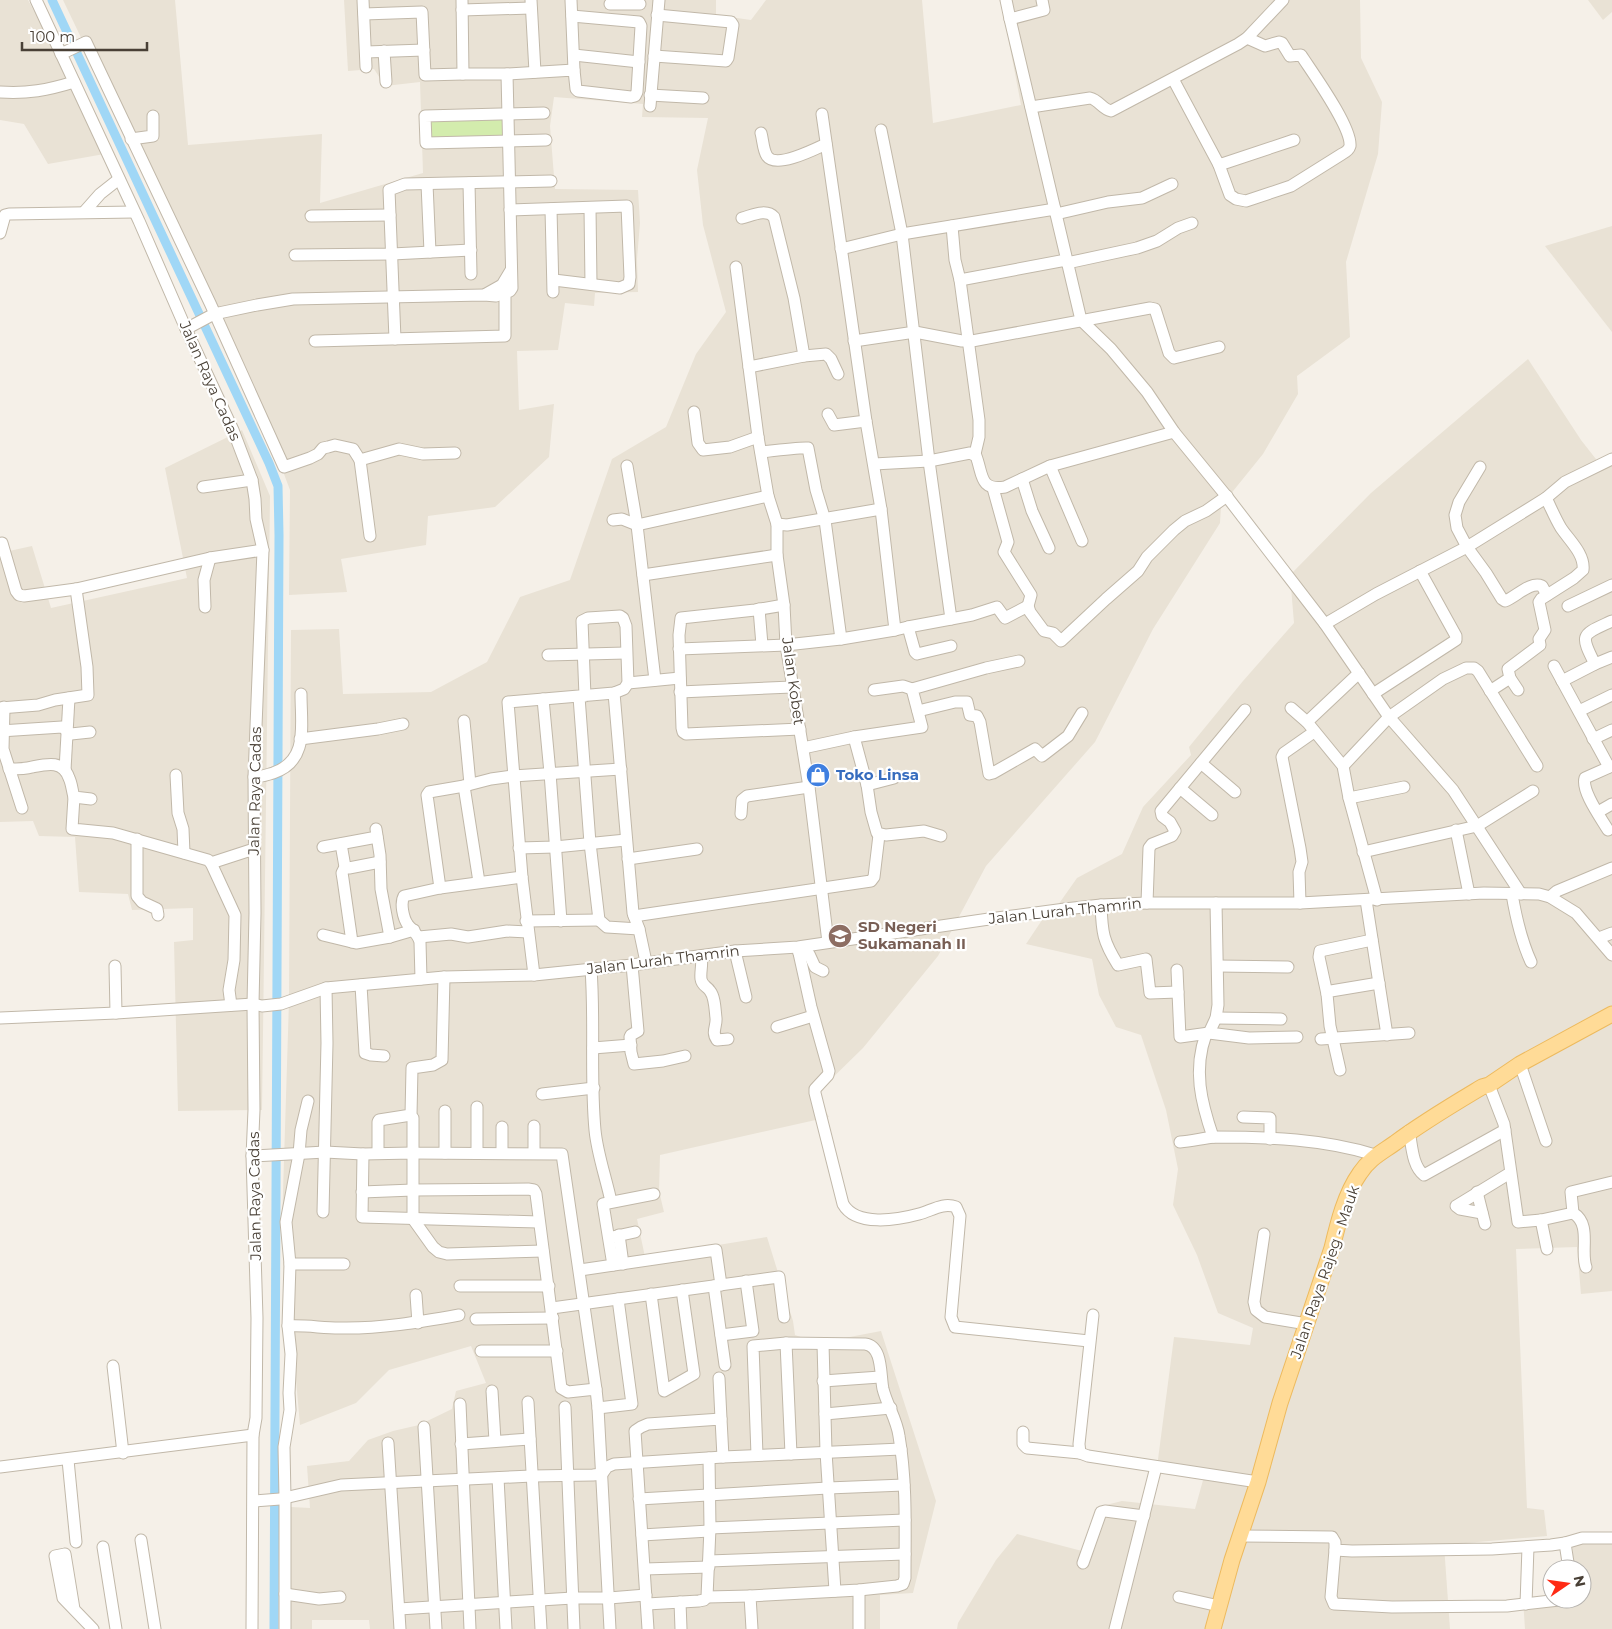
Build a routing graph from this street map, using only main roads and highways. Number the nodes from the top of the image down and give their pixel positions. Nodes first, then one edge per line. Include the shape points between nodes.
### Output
1 (1612, 1014) edge
2 (1213, 1629) edge

1 - 2 main road, Jalan Raya Rajeg - Mauk via 1520,1064 1489,1086 1482,1086 1409,1131 1375,1155 1359,1174 1348,1197 1280,1403

